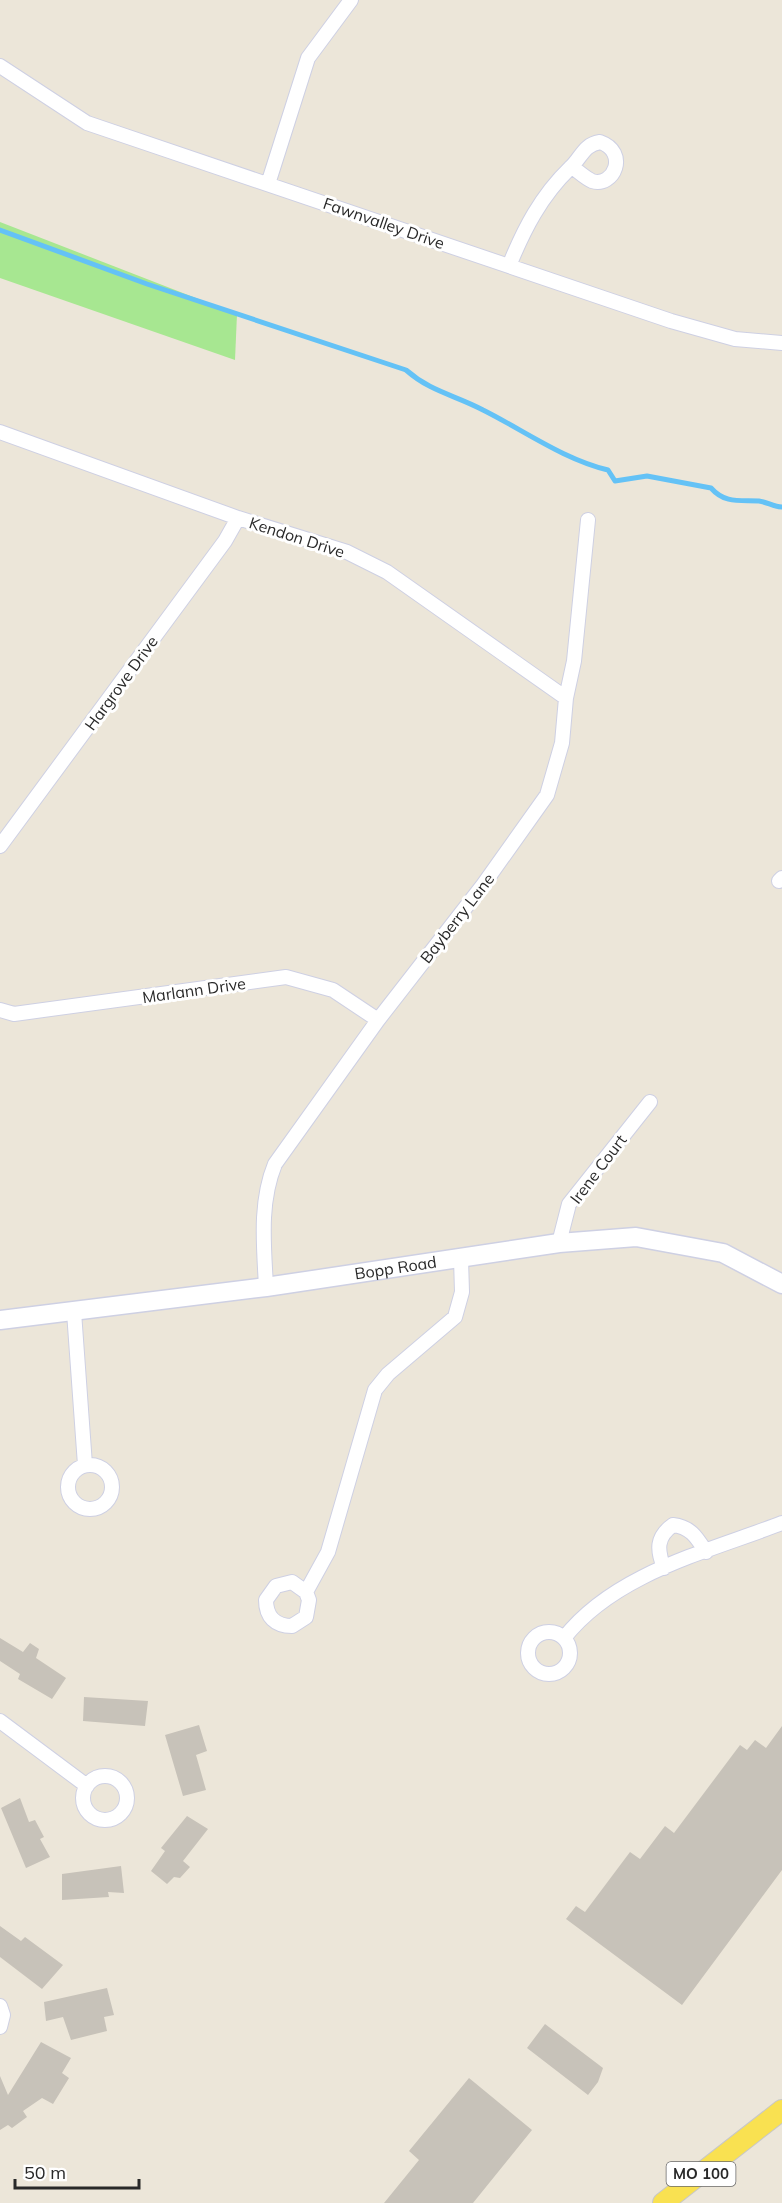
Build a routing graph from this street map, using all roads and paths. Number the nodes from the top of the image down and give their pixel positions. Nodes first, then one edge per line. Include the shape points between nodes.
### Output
1 (351, 0) edge
2 (0, 66) edge
3 (572, 167) dead end
4 (268, 184) junction
5 (509, 266) junction
6 (782, 343) edge
7 (0, 432) edge
8 (238, 518) junction
9 (588, 520) dead end
10 (566, 698) junction
11 (0, 846) edge
12 (0, 1011) edge
13 (378, 1020) junction
14 (650, 1102) dead end
15 (559, 1243) junction
16 (461, 1259) junction
17 (782, 1284) edge
18 (266, 1287) junction
19 (74, 1312) junction
20 (0, 1320) edge
21 (85, 1466) dead end
22 (782, 1523) edge
23 (706, 1552) junction
24 (664, 1568) junction
25 (306, 1592) dead end
26 (564, 1638) dead end
27 (0, 1721) edge
28 (87, 1786) dead end
29 (0, 2006) edge
30 (0, 2027) edge
31 (782, 2110) edge
32 (663, 2203) edge

1 - 4 street via 309,58
2 - 4 street, Fawnvalley Drive via 87,123
3 - 5 street via 559,177 526,224
4 - 5 street, Fawnvalley Drive
5 - 6 street, Fawnvalley Drive via 724,336
7 - 8 street, Kendon Drive
8 - 10 street, Kendon Drive via 347,552 387,572
8 - 11 street, Hargrove Drive
9 - 10 street, Bayberry Lane via 574,661
10 - 13 street, Bayberry Lane via 562,742 547,795
12 - 13 street, Marlann Drive via 14,1014 286,977 333,990
13 - 18 street, Bayberry Lane via 272,1170 264,1211
14 - 15 street, Irene Court via 569,1204
15 - 16 street, Bopp Road
15 - 17 street, Bopp Road via 636,1237 723,1253
16 - 18 street, Bopp Road
16 - 25 street via 462,1292 455,1317 388,1374 375,1390 328,1552
18 - 19 street, Bopp Road
19 - 20 street, Bopp Road
19 - 21 street
22 - 23 street
23 - 24 street
23 - 24 street via 685,1526 673,1525 662,1533 658,1543
24 - 26 street via 628,1582 579,1619
27 - 28 street
29 - 30 street
31 - 32 main road, MO 100

